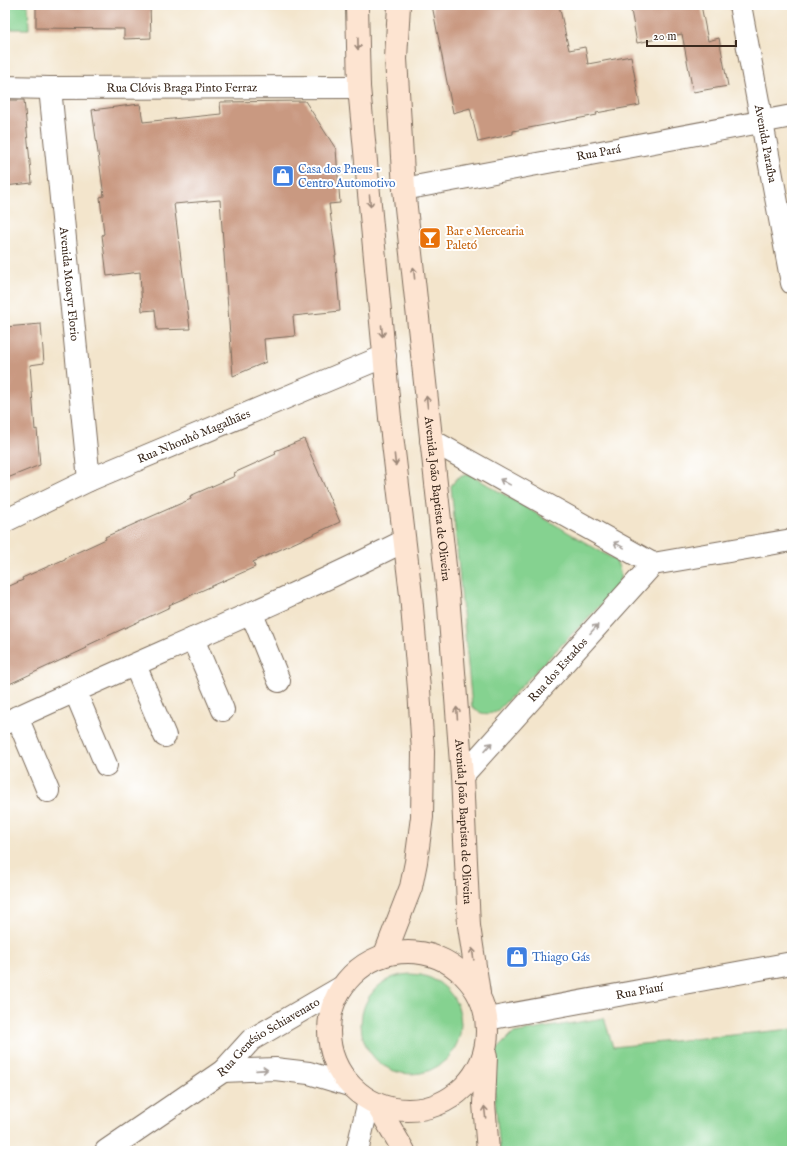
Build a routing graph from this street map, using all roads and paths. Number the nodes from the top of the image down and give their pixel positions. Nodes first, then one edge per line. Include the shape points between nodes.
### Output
1 (357, 5) edge
2 (399, 5) edge
3 (740, 5) edge
4 (5, 87) edge
5 (359, 87) junction
6 (50, 88) junction
7 (792, 116) edge
8 (761, 122) junction
9 (404, 189) junction
10 (792, 282) edge
11 (385, 356) junction
12 (432, 440) junction
13 (89, 480) junction
14 (5, 521) edge
15 (792, 540) edge
16 (404, 541) junction
17 (653, 564) junction
18 (252, 614) junction
19 (193, 639) junction
20 (135, 665) junction
21 (279, 681) dead end
22 (75, 691) junction
23 (223, 710) dead end
24 (11, 720) edge
25 (165, 736) dead end
26 (106, 765) dead end
27 (462, 776) junction
28 (48, 791) dead end
29 (385, 954) junction
30 (792, 963) edge
31 (342, 987) junction
32 (479, 993) junction
33 (487, 1019) junction
34 (487, 1044) junction
35 (223, 1071) junction
36 (349, 1085) junction
37 (373, 1103) junction
38 (106, 1151) edge
39 (357, 1151) edge
40 (404, 1151) edge
41 (488, 1151) edge

1 -> 5 main road
2 - 9 main road, Avenida João Baptista de Oliveira via 396,59
3 - 8 street, Avenida Paraíba
4 - 6 street, Rua Clóvis Braga Pinto Ferraz
5 - 6 street, Rua Clóvis Braga Pinto Ferraz
5 -> 11 main road
6 - 13 street, Avenida Moacyr Florio
7 - 8 street, Rua Pará
8 - 9 street, Rua Pará
8 - 10 street, Avenida Paraíba
12 -> 9 main road, Avenida João Baptista de Oliveira
11 - 13 street, Rua Nhonhô Magalhães
11 -> 16 main road
17 -> 12 street
27 -> 12 main road, Avenida João Baptista de Oliveira via 448,594
13 - 14 street, Rua Nhonhô Magalhães
15 - 17 street
16 - 18 street
16 - 29 main road via 420,689 423,752 422,817 411,887
27 -> 17 street, Rua dos Estados
18 - 19 street
18 - 21 street
19 - 20 street
19 - 23 street
20 - 22 street
20 - 25 street
22 - 24 street
22 - 26 street
24 - 28 street
32 -> 27 main road, Avenida João Baptista de Oliveira via 469,926
29 - 31 main road via 360,967
29 - 32 main road via 412,950 439,956 462,971
30 - 33 street, Rua Piauí
31 - 35 street, Rua Genésio Schiavenato via 251,1040
31 - 36 main road via 331,1011 329,1037 335,1063
32 - 33 main road
33 - 34 main road
34 - 37 main road via 479,1069 464,1089 443,1104 410,1111 393,1110
41 -> 34 main road via 484,1104
35 -> 36 street, Rua Genésio Schiavenato via 275,1069 309,1073
35 - 38 street
36 - 37 main road
37 - 39 street
37 - 40 main road

